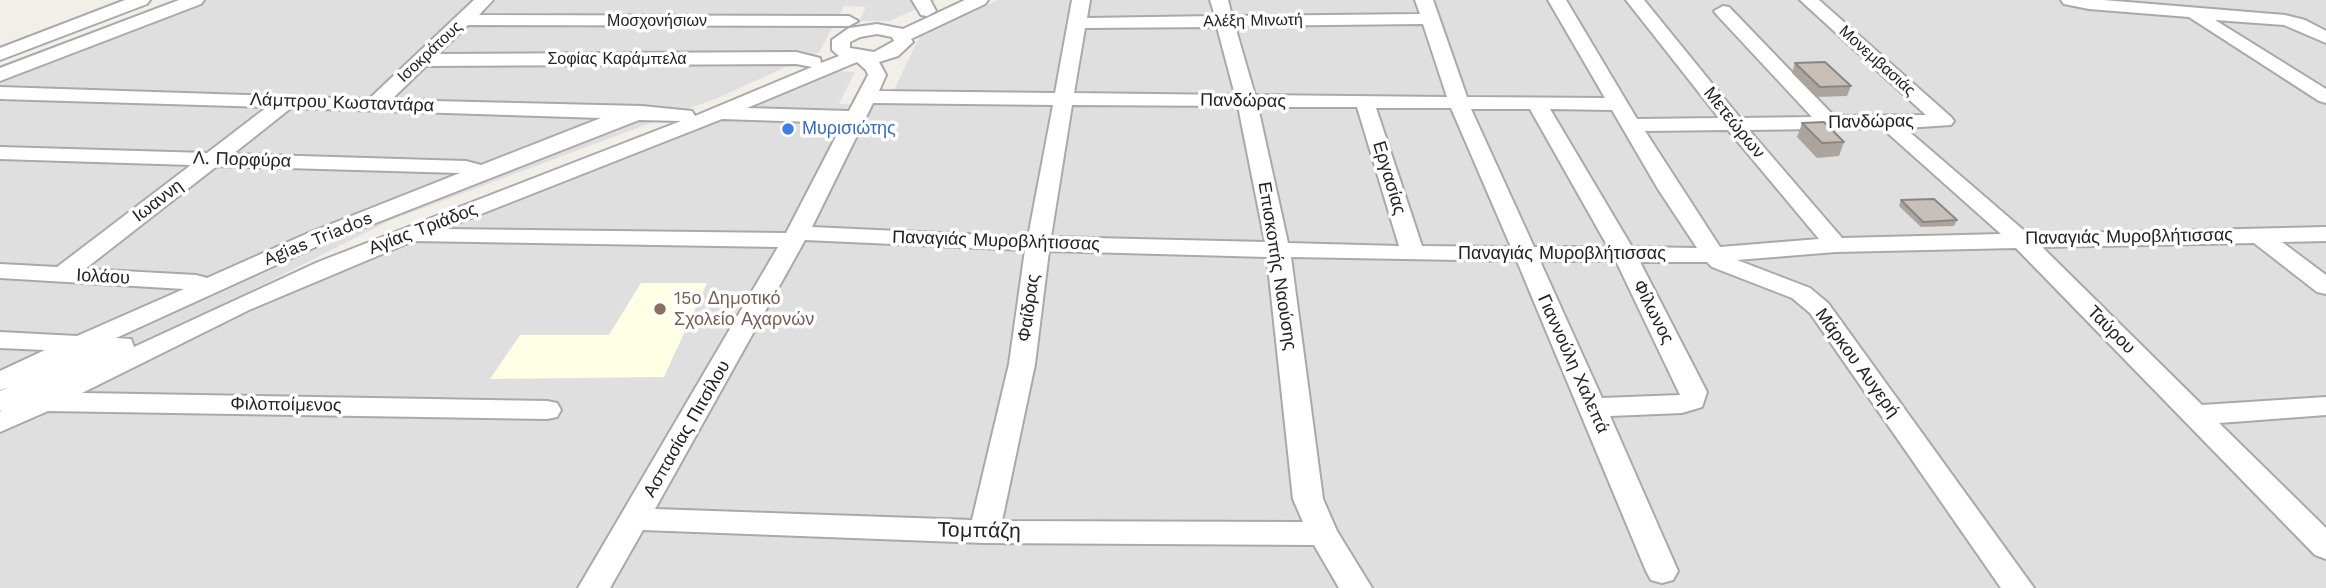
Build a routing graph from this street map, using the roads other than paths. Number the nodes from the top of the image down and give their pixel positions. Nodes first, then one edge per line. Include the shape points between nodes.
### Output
1 (141, 0) edge
2 (165, 0) edge
3 (195, 0) edge
4 (484, 0) edge
5 (575, 0) edge
6 (663, 0) edge
7 (859, 0) edge
8 (952, 0) edge
9 (979, 0) edge
10 (1556, 0) edge
11 (1635, 0) edge
12 (1809, 0) edge
13 (2070, 0) edge
14 (2174, 0) edge
15 (924, 6) edge
16 (1427, 10) edge
17 (1222, 11) edge
18 (1723, 11) dead end
19 (1079, 12) edge
20 (2192, 12) junction
21 (464, 20) junction
22 (557, 20) junction
23 (653, 21) junction
24 (884, 29) junction
25 (2318, 34) edge
26 (900, 42) junction
27 (853, 43) junction
28 (0, 54) edge
29 (421, 60) junction
30 (813, 62) junction
31 (0, 63) edge
32 (0, 75) edge
33 (0, 93) edge
34 (2326, 97) edge
35 (867, 99) junction
36 (1063, 99) junction
37 (1247, 101) junction
38 (288, 102) junction
39 (1365, 103) junction
40 (1460, 103) junction
41 (1536, 103) junction
42 (375, 104) junction
43 (1617, 104) junction
44 (716, 109) junction
45 (642, 112) junction
46 (685, 116) junction
47 (1944, 121) joint
48 (1887, 122) junction
49 (1829, 123) junction
50 (1734, 124) junction
51 (1630, 125) junction
52 (0, 153) edge
53 (212, 159) junction
54 (484, 173) junction
55 (401, 231) junction
56 (2326, 234) edge
57 (2259, 235) junction
58 (797, 237) junction
59 (2020, 239) junction
60 (1038, 244) junction
61 (1836, 245) junction
62 (1278, 249) junction
63 (1413, 253) junction
64 (1524, 254) junction
65 (1624, 254) junction
66 (1713, 256) junction
67 (0, 271) edge
68 (62, 275) junction
69 (204, 287) junction
70 (2326, 288) edge
71 (0, 340) edge
72 (81, 344) junction
73 (0, 381) edge
74 (36, 395) junction
75 (0, 402) edge
76 (2326, 406) edge
77 (1593, 407) junction
78 (547, 410) dead end
79 (2196, 415) junction
80 (0, 423) edge
81 (636, 519) junction
82 (984, 532) junction
83 (1323, 534) junction
84 (2326, 547) edge
85 (1662, 571) dead end
86 (594, 588) edge
87 (1356, 588) edge
88 (2018, 588) edge

1 - 28 street
2 - 31 street
3 - 32 street
4 - 21 street, Ισοκράτους
5 - 22 street
6 - 23 street
7 - 27 street
8 - 15 street, Αγίας Τριάδος
9 - 26 street, Αγίας Τριάδος
10 - 43 street
11 - 50 street, Μετεώρων
12 - 47 street, Μονεμβασιάς
13 - 20 street
14 - 20 street
15 - 24 street, Αγίας Τριάδος
16 - 17 street, Αλέξη Μινωτή
16 - 40 street, Γιαννούλη Χαλεπά
17 - 19 street, Αλέξη Μινωτή
17 - 37 street, Επισκοπής Ναούσης
18 - 49 street
19 - 36 street, Φαίδρας
20 - 25 street via 2285,20
20 - 34 street
21 - 22 street, Μοσχονήσιων
21 - 29 street, Ισοκράτους
22 - 23 street, Μοσχονήσιων
23 - 27 street, Μοσχονήσιων
24 - 26 street, Αγίας Τριάδος
24 - 27 street, Αγίας Τριάδος
26 - 27 street, Αγίας Τριάδος via 883,55
26 - 35 street, Ασπασίας Πιτσίλου via 891,68
27 - 30 street, Αγίας Τριάδος
27 - 35 street via 875,68
27 - 44 street, Αγίας Τριάδος
29 - 30 street, Σοφίας Καράμπελα via 796,58
29 - 42 street, Ισοκράτους
30 - 44 street, Αγίας Τριάδος
33 - 38 street, Λάμπρου Κωσταντάρα
35 - 36 street, Πανδώρας
35 - 44 street via 734,115
35 - 58 street, Ασπασίας Πιτσίλου
36 - 37 street, Πανδώρας
36 - 60 street, Φαίδρας
37 - 39 street, Πανδώρας
37 - 62 street, Επισκοπής Ναούσης
38 - 42 street, Λάμπρου Κωσταντάρα
38 - 53 street, Ιωαννη
39 - 40 street, Πανδώρας
39 - 63 street, Εργασίας
40 - 41 street, Πανδώρας
40 - 64 street, Γιαννούλη Χαλεπά
41 - 43 street, Πανδώρας
41 - 65 street, Φίλωνος
42 - 45 street, Λάμπρου Κωσταντάρα
43 - 51 street
44 - 46 street, Αγίας Τριάδος
44 - 55 street, Αγίας Τριάδος
45 - 46 street, Λάμπρου Κωσταντάρα
45 - 54 street, Agias Triados
46 - 55 street, Αγίας Τριάδος
47 - 48 street, Πανδώρας
48 - 49 street, Πανδώρας
48 - 59 street, Ταύρου
49 - 50 street, Πανδώρας
50 - 51 street, Πανδώρας
50 - 61 street, Μετεώρων
51 - 66 street
52 - 53 street, Λ. Πορφύρα
53 - 54 street, Λ. Πορφύρα via 466,167
53 - 68 street, Ιωαννη
54 - 69 street, Agias Triados
55 - 58 street, Παναγιάς Μυροβλήτισσας
55 - 74 street, Αγίας Τριάδος
56 - 57 street, Παναγιάς Μυροβλήτισσας
57 - 59 street, Παναγιάς Μυροβλήτισσας
57 - 70 street
58 - 60 street, Παναγιάς Μυροβλήτισσας
58 - 81 street, Ασπασίας Πιτσίλου
59 - 61 street, Παναγιάς Μυροβλήτισσας
59 - 79 street, Ταύρου
60 - 62 street, Παναγιάς Μυροβλήτισσας
60 - 82 street, Φαίδρας via 1022,364
61 - 66 street, Παναγιάς Μυροβλήτισσας
62 - 63 street, Παναγιάς Μυροβλήτισσας
62 - 83 street, Επισκοπής Ναούσης via 1308,499
63 - 64 street, Παναγιάς Μυροβλήτισσας
64 - 65 street, Παναγιάς Μυροβλήτισσας
64 - 77 street, Γιαννούλη Χαλεπά
65 - 66 street, Παναγιάς Μυροβλήτισσας
65 - 77 street, Φίλωνος via 1694,392 1692,401 1682,404
66 - 88 street, Μάρκου Αυγερή via 1801,293 1819,308
67 - 68 street, Ιολάου
68 - 69 street, Ιολάου via 195,282
69 - 72 street, Agias Triados
71 - 72 street
72 - 73 street, Agias Triados
74 - 75 street, Αγίας Τριάδος
74 - 78 street, Φιλοποίμενος
74 - 80 street, Αγίας Τριάδος
76 - 79 street
77 - 85 street, Γιαννούλη Χαλεπά
79 - 84 street, Ταύρου
81 - 82 street, Τομπάζη
81 - 86 street, Ασπασίας Πιτσίλου
82 - 83 street, Τομπάζη
83 - 87 street, Επισκοπής Ναούσης

